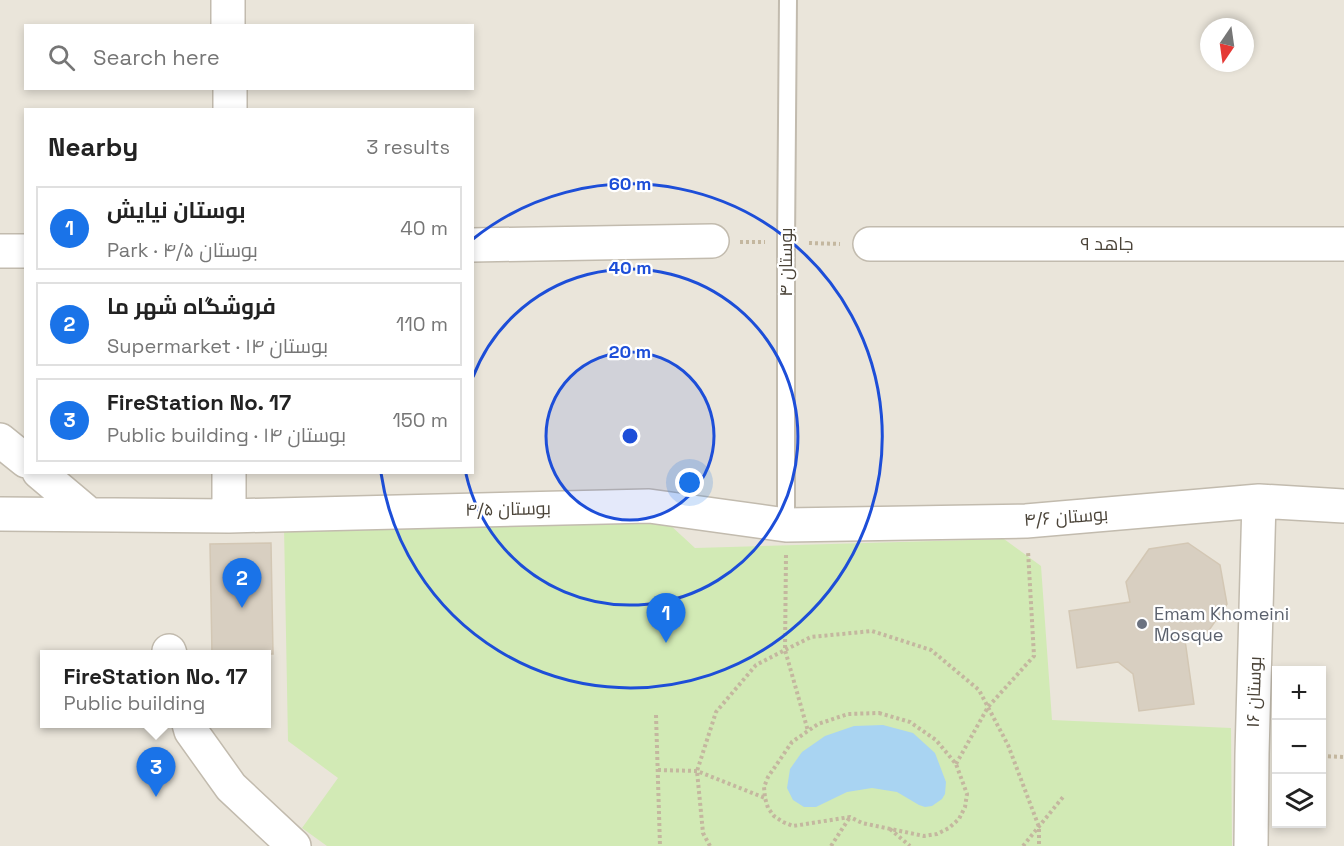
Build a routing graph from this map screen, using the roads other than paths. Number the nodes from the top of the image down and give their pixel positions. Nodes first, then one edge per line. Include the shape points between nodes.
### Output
1 (228, 0) edge
2 (788, 0) edge
3 (228, 24) edge
4 (230, 90) edge
5 (230, 108) edge
6 (712, 242) dead end
7 (870, 244) dead end
8 (1344, 244) edge
9 (474, 245) edge
10 (0, 251) edge
11 (24, 251) edge
12 (0, 440) edge
13 (24, 459) edge
14 (41, 474) edge
15 (230, 474) edge
16 (1259, 501) junction
17 (1344, 506) edge
18 (0, 514) edge
19 (90, 515) junction
20 (229, 516) junction
21 (786, 525) junction
22 (190, 728) edge
23 (294, 846) edge
24 (1251, 846) edge

1 - 3 street
2 - 21 lane, بوستان ۴
4 - 5 street
6 - 9 street
7 - 8 street, جاهد ۹
10 - 11 street
12 - 13 street
14 - 19 street
15 - 20 street
16 - 17 street, بوستان ۴/۶
16 - 21 street, بوستان ۴/۶ via 1026,521
16 - 24 street, بوستان ۱۶
18 - 19 street, بوستان ۴/۵
19 - 20 street, بوستان ۴/۵
20 - 21 street, بوستان ۴/۵ via 649,506
22 - 23 street via 231,787

